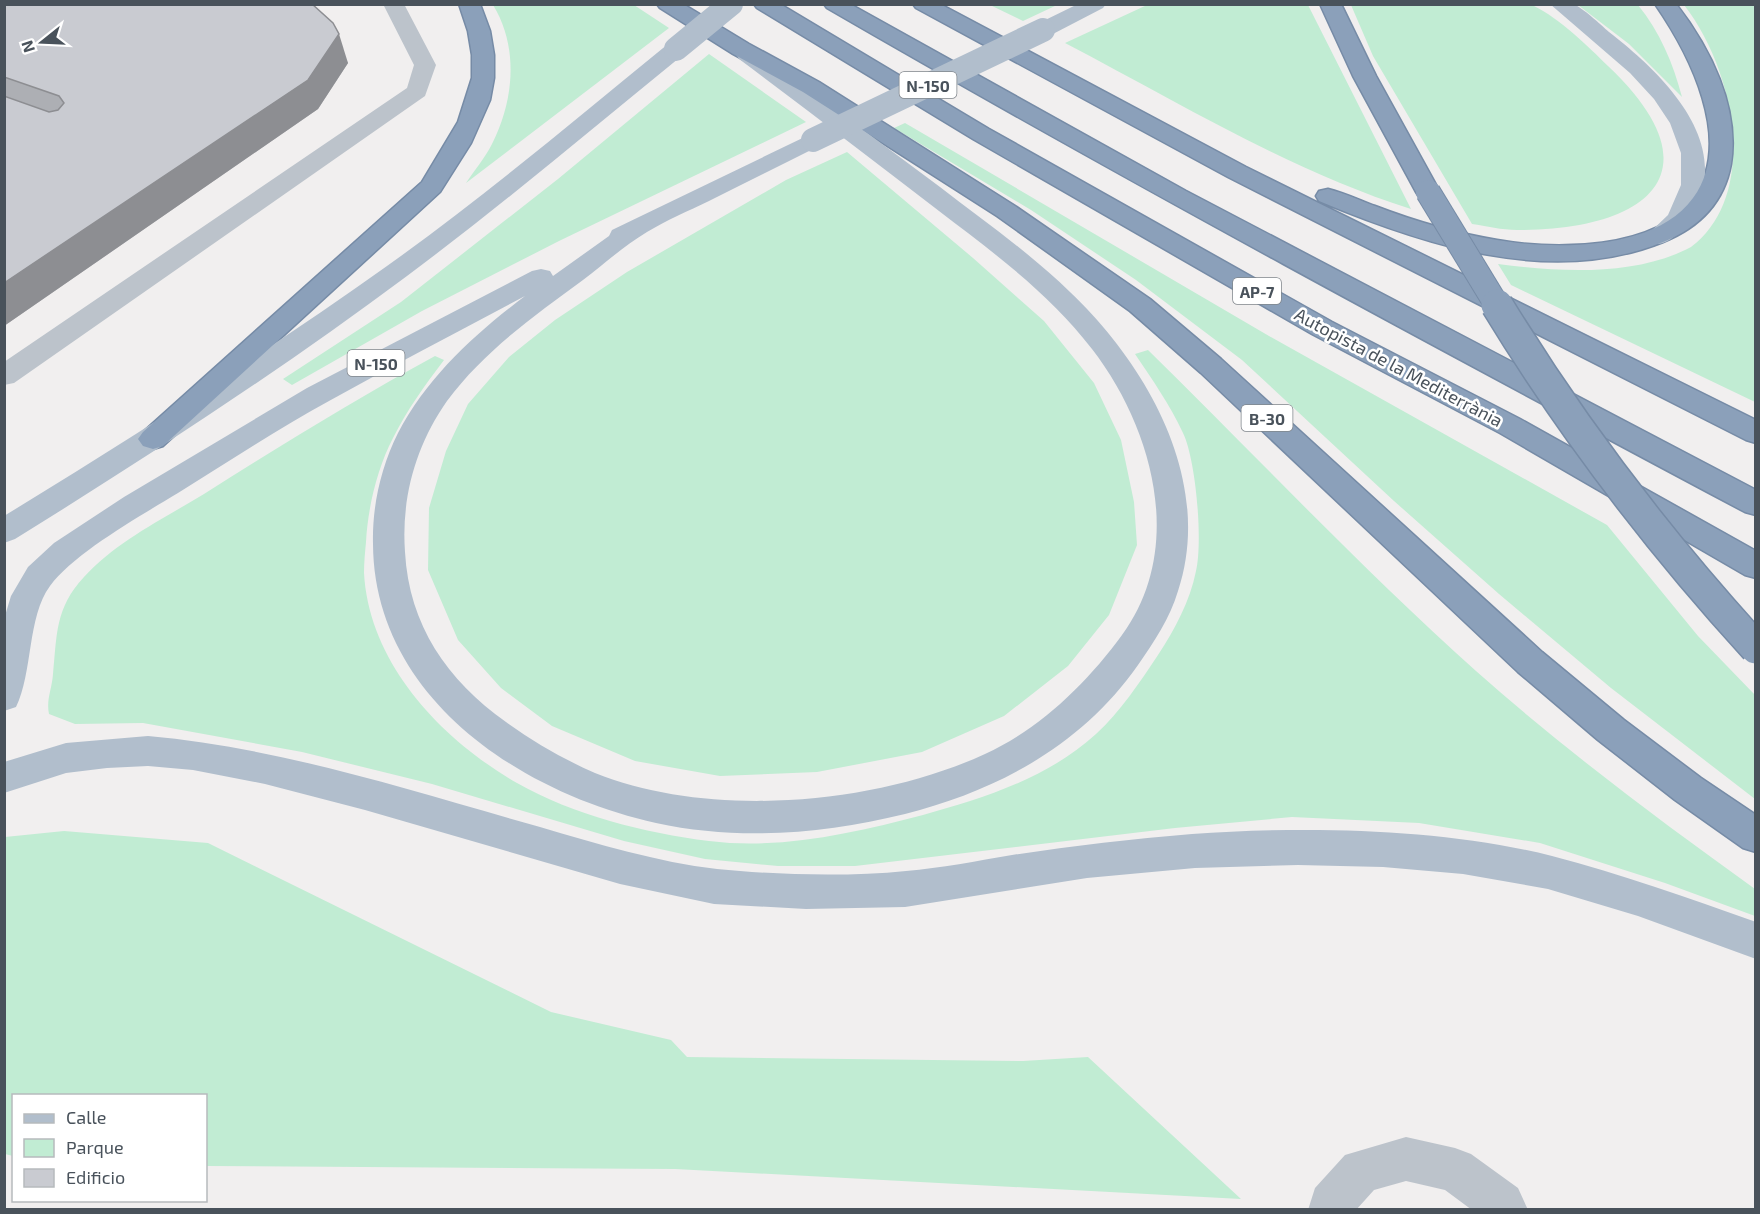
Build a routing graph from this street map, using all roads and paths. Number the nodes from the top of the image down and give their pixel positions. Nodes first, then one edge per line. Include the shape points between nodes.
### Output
1 (393, 4) edge
2 (469, 4) edge
3 (667, 4) edge
4 (730, 4) edge
5 (764, 4) edge
6 (834, 4) edge
7 (923, 4) edge
8 (1096, 4) edge
9 (1330, 4) edge
10 (1560, 4) edge
11 (1665, 4) edge
12 (741, 49) junction
13 (1059, 79) junction
14 (641, 224) junction
15 (1656, 238) junction
16 (4, 376) edge
17 (1755, 433) edge
18 (153, 439) junction
19 (1755, 504) edge
20 (4, 531) edge
21 (1755, 566) edge
22 (1755, 648) edge
23 (7, 650) edge
24 (4, 697) edge
25 (4, 778) edge
26 (1755, 836) edge
27 (1755, 941) edge
28 (1330, 1209) edge
29 (1506, 1209) edge

1 - 16 street via 425,65 417,91
2 - 18 highway via 480,28 483,88 464,136 431,187
3 - 12 highway, B-30
4 - 18 main road, bridge via 483,206
5 - 21 highway, Autopista de la Mediterrània / AP-7 via 981,134 1312,322 1510,426
6 - 19 highway, AP-7 via 1334,282
7 - 13 highway
8 - 14 main road, N-150, bridge
9 - 22 highway, bridge via 1342,34 1428,192 1531,359 1625,494
10 - 15 main road via 1642,71 1662,94 1689,138 1694,156 1690,198 1679,218
11 - 15 highway via 1690,40 1706,75 1716,109 1720,165 1702,207 1686,222
12 - 14 main road via 1035,272 1089,328 1143,407 1162,454 1173,503 1174,548 1161,596 1138,642 1100,686 1055,728 999,765 935,790 854,809 785,817 721,817 656,808 591,789 538,766 492,735 450,698 419,659 396,609 387,556 389,506 401,462 420,419 476,348
12 - 26 highway, B-30 via 811,87 1006,211 1140,305 1211,366 1530,663 1637,750
13 - 15 highway via 1364,212 1417,230 1485,244 1564,253 1600,251
13 - 17 highway
14 - 23 main road, N-150 via 317,395 65,551 39,576 27,596
18 - 20 main road
23 - 24 main road, N-150
25 - 27 main road via 66,758 107,753 193,755 365,794 620,867 714,886 806,891 905,889 1087,861 1195,851 1298,848 1463,857 1560,876 1638,898
28 - 29 street via 1362,1171 1406,1159 1455,1170

